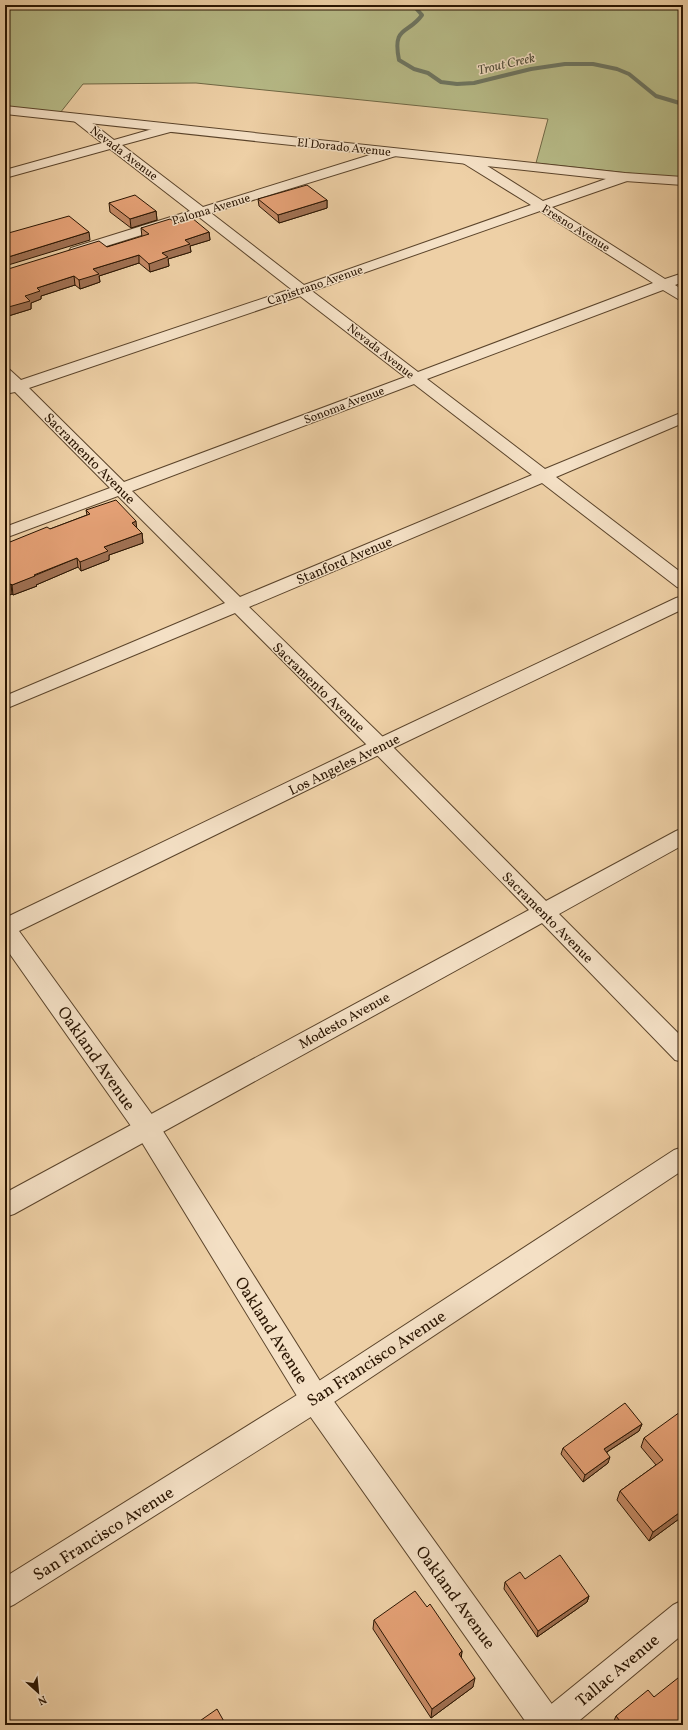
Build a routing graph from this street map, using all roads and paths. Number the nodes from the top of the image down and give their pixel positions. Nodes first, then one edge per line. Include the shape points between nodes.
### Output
1 (5, 110) edge
2 (78, 118) junction
3 (170, 128) junction
4 (113, 144) junction
5 (394, 152) junction
6 (468, 160) junction
7 (5, 174) edge
8 (625, 177) junction
9 (683, 181) edge
10 (541, 206) junction
11 (200, 212) junction
12 (65, 254) edge
13 (683, 277) edge
14 (664, 284) junction
15 (302, 290) junction
16 (683, 296) edge
17 (415, 378) junction
18 (9, 383) edge
19 (683, 417) edge
20 (545, 476) junction
21 (121, 489) junction
22 (5, 533) edge
23 (683, 583) edge
24 (683, 602) edge
25 (237, 605) junction
26 (5, 703) edge
27 (380, 746) junction
28 (683, 836) edge
29 (542, 911) junction
30 (5, 929) edge
31 (683, 1053) edge
32 (147, 1128) junction
33 (683, 1157) edge
34 (5, 1206) edge
35 (315, 1399) junction
36 (5, 1594) edge
37 (683, 1615) edge
38 (549, 1725) edge

1 - 2 street, El Dorado Avenue
2 - 3 street, El Dorado Avenue
2 - 4 street, Nevada Avenue
3 - 4 street
3 - 5 street, El Dorado Avenue
4 - 7 street
4 - 11 street, Nevada Avenue
5 - 6 street, El Dorado Avenue
5 - 11 street, Paloma Avenue
6 - 8 street, El Dorado Avenue
6 - 10 street, Fresno Avenue
8 - 9 street, El Dorado Avenue
8 - 10 street, Capistrano Avenue
10 - 14 street, Fresno Avenue
10 - 15 street, Capistrano Avenue
11 - 12 street, Paloma Avenue
11 - 15 street, Nevada Avenue
13 - 14 street, Sonoma Avenue
14 - 16 street, Fresno Avenue
14 - 17 street, Sonoma Avenue
15 - 17 street, Nevada Avenue
15 - 18 street, Capistrano Avenue
17 - 20 street, Nevada Avenue
17 - 21 street, Sonoma Avenue
18 - 21 street, Sacramento Avenue
19 - 20 street, Stanford Avenue
20 - 23 street, Nevada Avenue
20 - 25 street, Stanford Avenue
21 - 22 street, Sonoma Avenue
21 - 25 street, Sacramento Avenue
24 - 27 street, Los Angeles Avenue
25 - 26 street, Stanford Avenue
25 - 27 street, Sacramento Avenue
27 - 29 street, Sacramento Avenue
27 - 30 street, Los Angeles Avenue
28 - 29 street, Modesto Avenue
29 - 31 street, Sacramento Avenue
29 - 32 street, Modesto Avenue
30 - 32 street, Oakland Avenue
32 - 34 street, Modesto Avenue
32 - 35 street, Oakland Avenue
33 - 35 street, San Francisco Avenue
35 - 36 street, San Francisco Avenue
35 - 38 street, Oakland Avenue
37 - 38 street, Tallac Avenue

